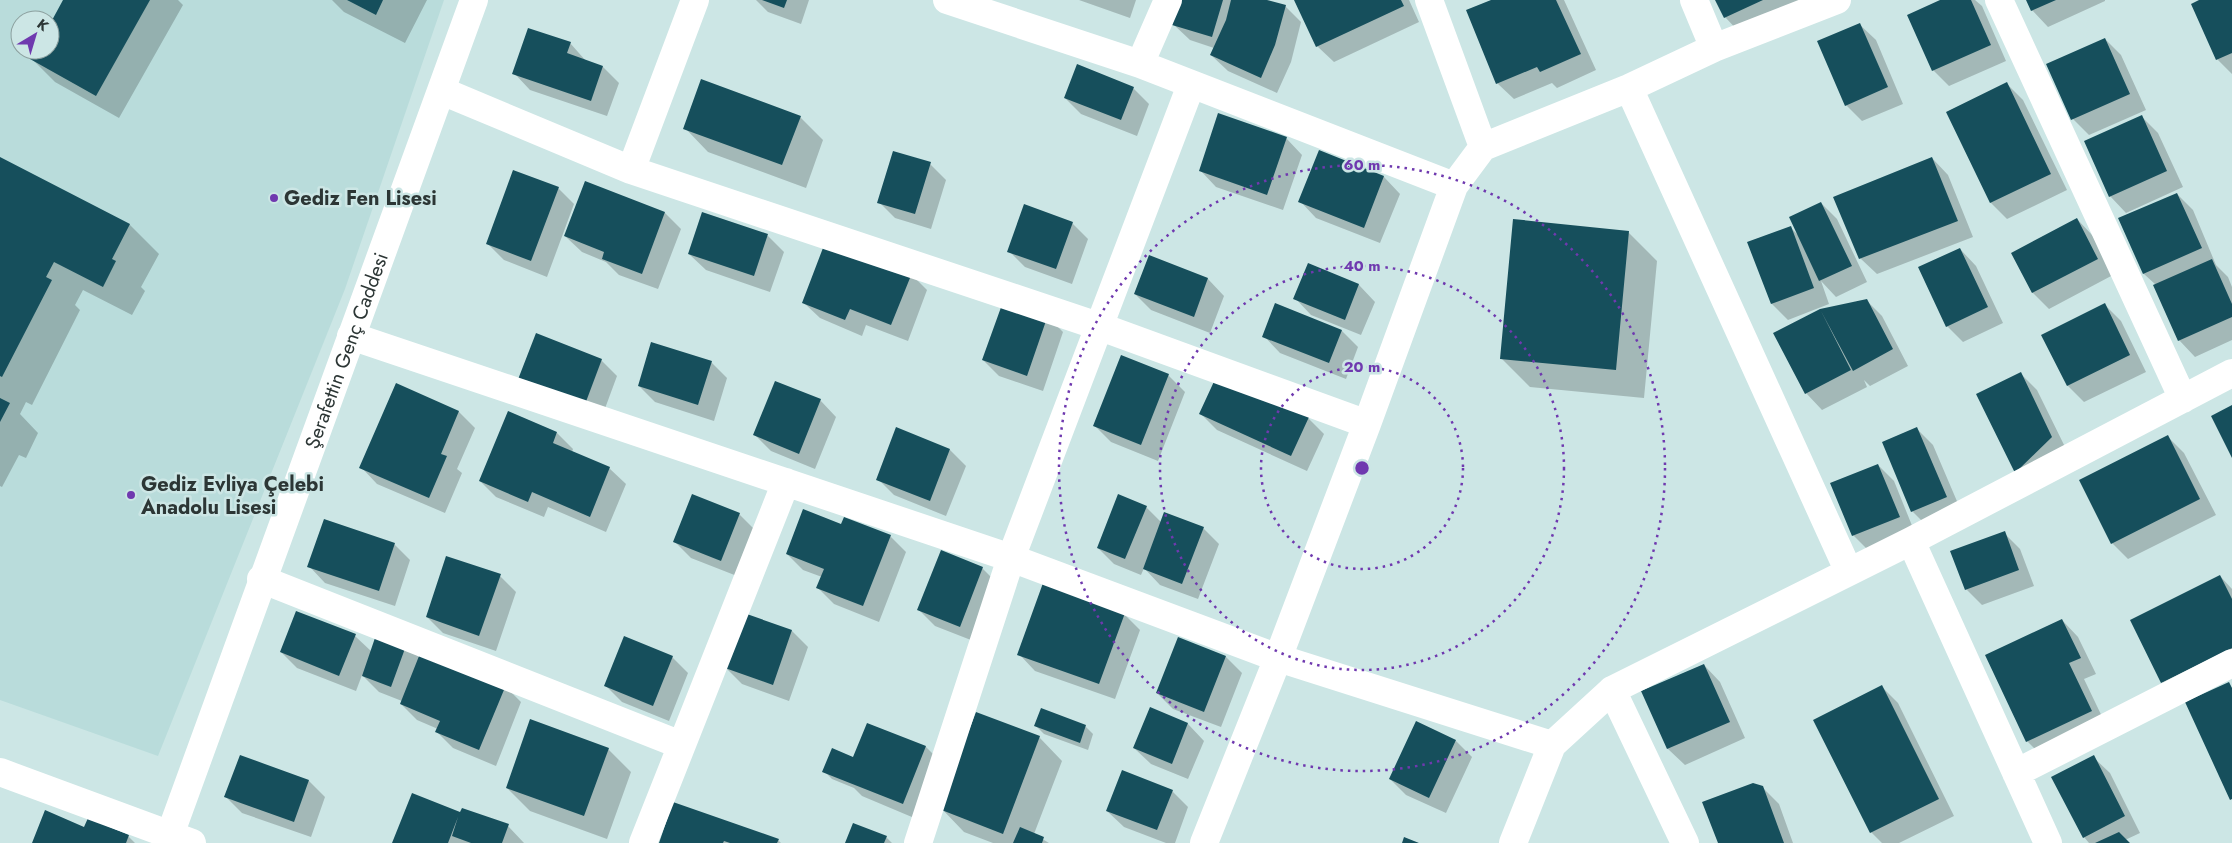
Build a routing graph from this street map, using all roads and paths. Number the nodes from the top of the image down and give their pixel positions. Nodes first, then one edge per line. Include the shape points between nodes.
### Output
1 (474, 0) edge
2 (695, 0) edge
3 (947, 0) edge
4 (1168, 0) edge
5 (1429, 0) edge
6 (1694, 0) edge
7 (1837, 0) edge
8 (1999, 0) edge
9 (1714, 48) junction
10 (1140, 64) junction
11 (1191, 85) junction
12 (1629, 88) junction
13 (442, 91) junction
14 (1483, 147) junction
15 (631, 170) junction
16 (1454, 186) junction
17 (1101, 327) junction
18 (351, 336) junction
19 (2232, 373) edge
20 (2183, 399) junction
21 (1367, 424) junction
22 (786, 482) junction
23 (1911, 541) junction
24 (1011, 558) junction
25 (1848, 570) junction
26 (261, 579) junction
27 (1278, 658) junction
28 (2232, 663) edge
29 (1612, 690) junction
30 (1552, 745) junction
31 (681, 746) junction
32 (0, 772) edge
33 (2016, 773) junction
34 (176, 840) edge
35 (643, 843) edge
36 (918, 843) edge
37 (1204, 843) edge
38 (1513, 843) edge
39 (1685, 843) edge
40 (2048, 843) edge

1 - 13 street, Şerafettin Genç Caddesi
2 - 15 street
3 - 10 street
4 - 10 street
5 - 14 street
6 - 9 street
7 - 9 street
8 - 20 street
9 - 12 street
10 - 11 street
11 - 16 street
11 - 17 street
12 - 14 street
12 - 25 street
13 - 15 street
13 - 18 street, Şerafettin Genç Caddesi
14 - 16 street
15 - 17 street
16 - 21 street
17 - 21 street
17 - 24 street
18 - 22 street
18 - 26 street, Şerafettin Genç Caddesi
19 - 20 street
20 - 23 street
21 - 27 street
22 - 24 street
22 - 31 street
23 - 25 street
23 - 33 street
24 - 27 street
24 - 36 street
25 - 29 street
26 - 31 street
26 - 34 street, Şerafettin Genç Caddesi
27 - 30 street
27 - 37 street
28 - 33 street
29 - 30 street
29 - 39 street
30 - 38 street
31 - 35 street
32 - 34 street
33 - 40 street

